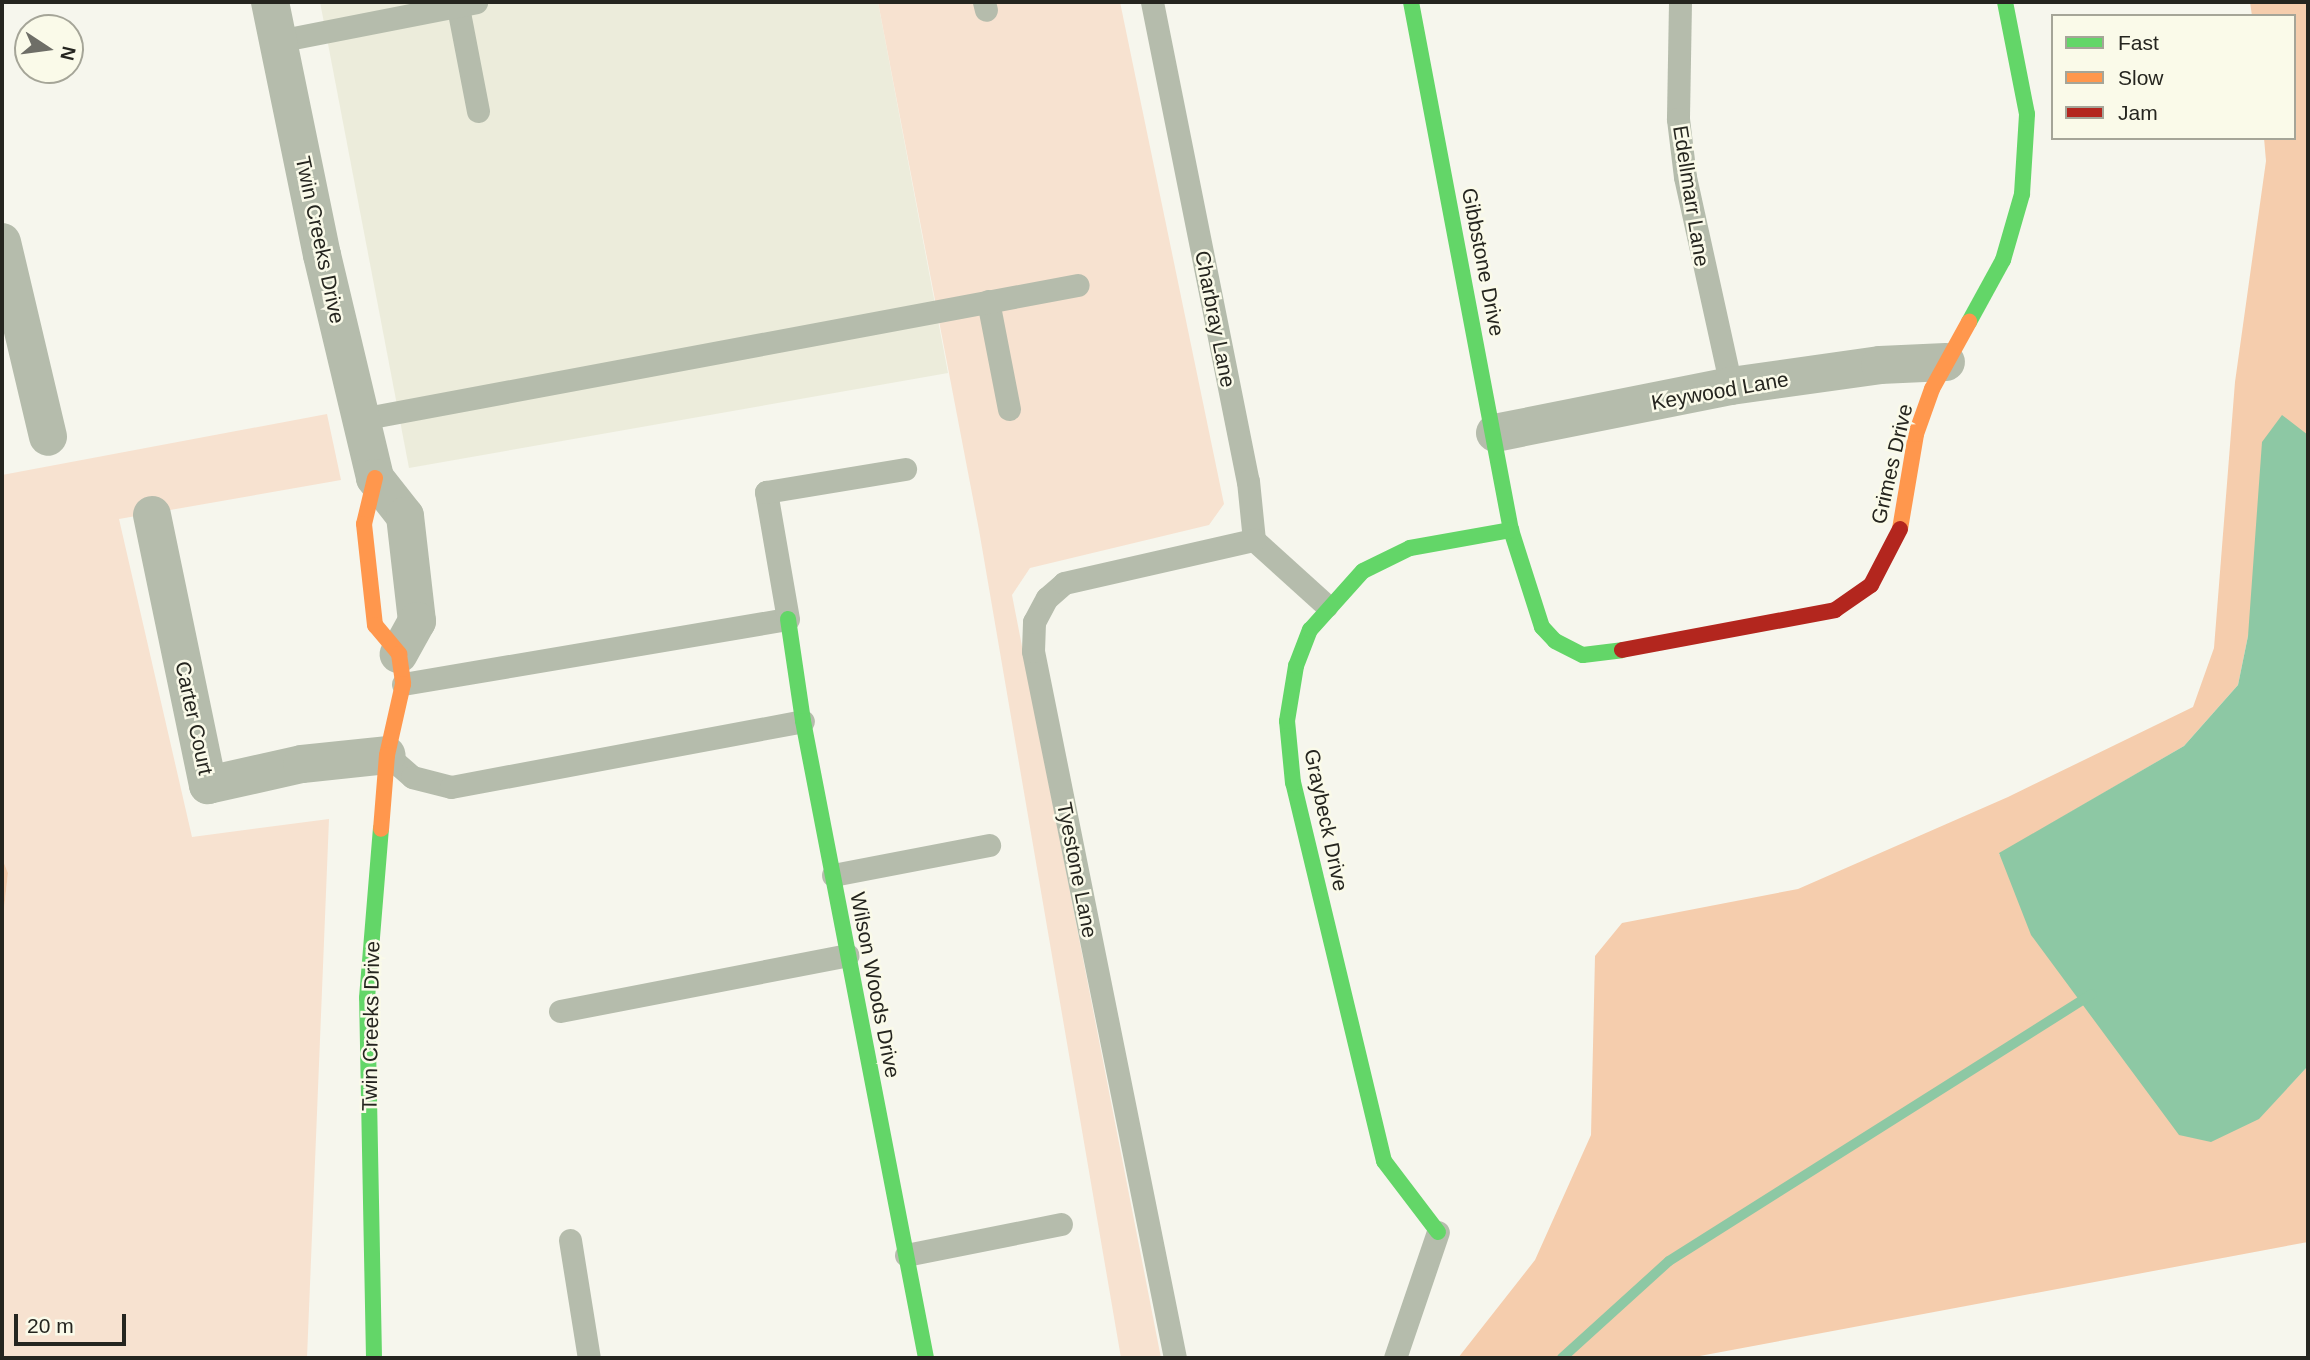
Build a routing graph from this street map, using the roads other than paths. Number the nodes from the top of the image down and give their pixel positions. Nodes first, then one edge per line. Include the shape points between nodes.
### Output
1 (270, 2) edge
2 (1152, 2) edge
3 (1410, 2) edge
4 (1680, 2) edge
5 (2005, 2) edge
6 (464, 3) edge
7 (380, 11) edge
8 (278, 41) junction
9 (478, 111) dead end
10 (2, 242) edge
11 (1078, 285) dead end
12 (988, 301) junction
13 (1946, 362) junction
14 (1731, 386) junction
15 (1009, 409) dead end
16 (361, 419) junction
17 (1495, 433) junction
18 (48, 437) dead end
19 (905, 469) dead end
20 (152, 515) dead end
21 (1511, 530) junction
22 (1254, 540) junction
23 (1327, 606) junction
24 (788, 619) junction
25 (401, 669) junction
26 (803, 721) junction
27 (387, 755) junction
28 (989, 845) dead end
29 (833, 875) junction
30 (848, 955) junction
31 (560, 1011) dead end
32 (1061, 1224) dead end
33 (1438, 1232) joint
34 (570, 1240) dead end
35 (906, 1255) junction
36 (374, 1358) edge
37 (589, 1358) edge
38 (926, 1358) edge
39 (1175, 1358) edge
40 (1395, 1358) edge

1 - 8 street, Twin Creeks Drive
2 - 22 lane, Charbray Lane via 1248,481
3 - 17 street, Gibbstone Drive
4 - 14 lane, Edellmarr Lane via 1678,119 1685,177
5 - 13 street, Grimes Drive via 2027,114 2022,194 2003,260
6 - 7 lane
6 - 9 lane
7 - 8 lane
8 - 16 street, Twin Creeks Drive
10 - 18 street
11 - 12 lane
12 - 15 lane
12 - 16 lane
13 - 14 street, Keywood Lane via 1880,365
13 - 21 street, Grimes Drive via 1916,434 1905,516 1891,554 1871,585 1835,610 1583,655 1555,641 1542,627
14 - 17 street, Keywood Lane
16 - 25 street, Twin Creeks Drive via 375,478 405,516 417,621
17 - 21 street, Gibbstone Drive
19 - 24 lane via 766,492
20 - 27 street, Carter Court via 208,785 302,764
21 - 23 street, Graybeck Drive via 1410,548 1363,571
22 - 23 lane
22 - 39 lane, Tyestone Lane via 1064,583 1047,598 1034,622 1033,651
23 - 33 street, Graybeck Drive via 1310,629 1296,666 1287,721 1293,783 1384,1161
24 - 25 lane
24 - 26 street, Wilson Woods Drive
25 - 27 street, Twin Creeks Drive
26 - 27 lane via 451,787 412,776
26 - 29 street, Wilson Woods Drive
27 - 36 street, Twin Creeks Drive via 367,998
28 - 29 lane
29 - 30 street, Wilson Woods Drive
30 - 31 lane
30 - 35 street, Wilson Woods Drive
32 - 35 lane
33 - 40 lane
34 - 37 lane
35 - 38 street, Wilson Woods Drive

